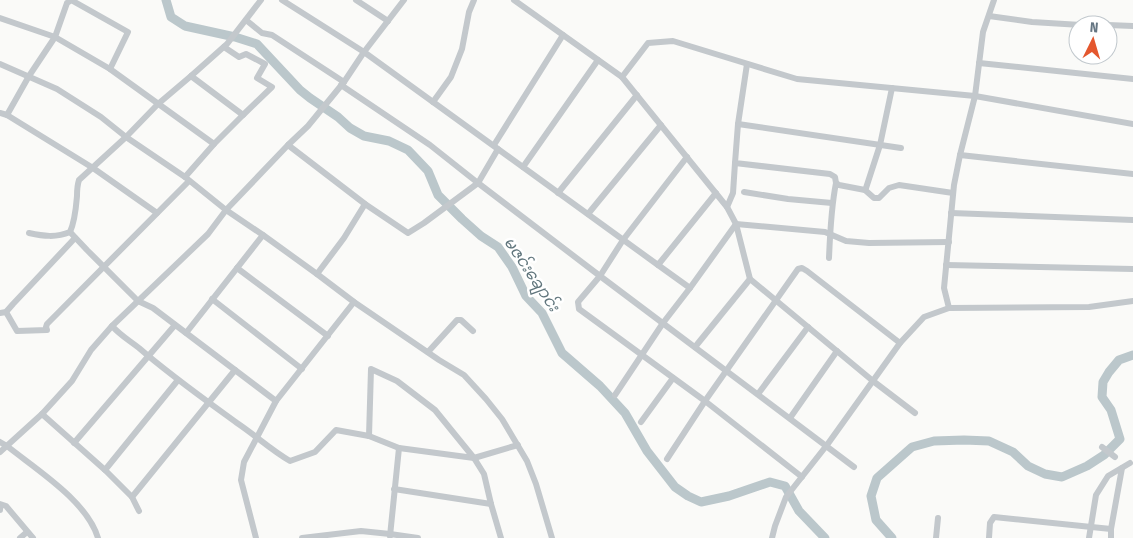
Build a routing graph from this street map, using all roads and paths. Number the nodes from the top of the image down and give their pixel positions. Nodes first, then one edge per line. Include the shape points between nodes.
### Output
1 (261, 0) edge
2 (282, 0) edge
3 (356, 0) edge
4 (404, 0) edge
5 (474, 0) edge
6 (514, 0) edge
7 (994, 0) edge
8 (989, 16) junction
9 (0, 18) edge
10 (246, 20) junction
11 (388, 21) junction
12 (1068, 24) edge
13 (1118, 26) edge
14 (1133, 26) edge
15 (563, 35) junction
16 (54, 37) junction
17 (225, 45) junction
18 (364, 52) junction
19 (598, 60) junction
20 (979, 63) junction
21 (0, 64) edge
22 (747, 64) junction
23 (110, 69) junction
24 (29, 76) junction
25 (191, 76) junction
26 (622, 77) junction
27 (1133, 79) edge
28 (343, 84) junction
29 (892, 88) junction
30 (637, 95) junction
31 (975, 96) junction
32 (433, 102) junction
33 (158, 104) junction
34 (4, 114) edge
35 (243, 115) junction
36 (738, 124) junction
37 (1133, 124) edge
38 (661, 125) junction
39 (126, 137) junction
40 (214, 144) junction
41 (288, 145) junction
42 (880, 145) junction
43 (496, 147) junction
44 (901, 148) dead end
45 (960, 155) junction
46 (687, 157) junction
47 (735, 163) junction
48 (523, 167) junction
49 (93, 168) junction
50 (1133, 174) edge
51 (187, 179) junction
52 (478, 183) junction
53 (836, 183) junction
54 (865, 190) junction
55 (744, 192) dead end
56 (558, 193) junction
57 (716, 193) junction
58 (953, 194) junction
59 (832, 203) junction
60 (365, 204) junction
61 (727, 207) junction
62 (226, 210) junction
63 (157, 213) junction
64 (951, 213) junction
65 (588, 214) junction
66 (1133, 220) edge
67 (736, 224) junction
68 (70, 232) junction
69 (28, 233) dead end
70 (830, 234) junction
71 (263, 235) junction
72 (76, 238) junction
73 (623, 240) junction
74 (949, 242) junction
75 (829, 258) dead end
76 (658, 265) junction
77 (946, 265) junction
78 (104, 267) junction
79 (237, 268) junction
80 (1133, 269) edge
81 (317, 274) junction
82 (600, 276) junction
83 (750, 279) junction
84 (690, 288) junction
85 (212, 299) junction
86 (138, 301) junction
87 (776, 301) junction
88 (1133, 301) edge
89 (354, 302) junction
90 (949, 308) junction
91 (3, 313) edge
92 (663, 323) junction
93 (175, 324) junction
94 (112, 326) junction
95 (808, 327) junction
96 (473, 331) dead end
97 (186, 333) junction
98 (328, 336) junction
99 (900, 343) junction
100 (695, 347) junction
101 (837, 351) junction
102 (428, 352) junction
103 (642, 355) junction
104 (148, 356) junction
105 (302, 369) junction
106 (235, 370) junction
107 (727, 371) junction
108 (673, 378) junction
109 (178, 380) junction
110 (873, 381) junction
111 (615, 394) dead end
112 (758, 394) junction
113 (276, 401) junction
114 (705, 401) junction
115 (209, 403) junction
116 (915, 413) dead end
117 (42, 414) junction
118 (790, 418) junction
119 (641, 422) dead end
120 (369, 436) junction
121 (257, 437) junction
122 (0, 442) edge
123 (74, 443) junction
124 (518, 445) junction
125 (827, 445) junction
126 (7, 446) junction
127 (1102, 447) dead end
128 (399, 448) junction
129 (0, 452) edge
130 (1115, 457) dead end
131 (474, 458) junction
132 (667, 459) dead end
133 (1130, 463) dead end
134 (854, 467) dead end
135 (1122, 468) junction
136 (105, 470) junction
137 (802, 478) junction
138 (394, 489) junction
139 (132, 497) junction
140 (491, 504) junction
141 (0, 510) edge
142 (139, 512) dead end
143 (938, 518) dead end
144 (1091, 527) junction
145 (1111, 529) junction
146 (27, 532) junction
147 (390, 536) edge
148 (20, 538) edge
149 (33, 538) edge
150 (98, 538) edge
151 (256, 538) edge
152 (302, 538) edge
153 (418, 538) edge
154 (501, 538) edge
155 (552, 538) edge
156 (772, 538) edge
157 (936, 538) edge
158 (989, 538) edge
159 (1089, 538) edge
160 (1111, 538) edge

1 - 10 street
2 - 18 street
3 - 11 street
4 - 11 street
5 - 32 street via 452,77
6 - 15 street
7 - 8 street
8 - 12 street
8 - 20 street via 983,32
9 - 16 street
10 - 17 street
10 - 28 street
11 - 18 street
13 - 14 street
15 - 19 street
15 - 43 street
16 - 23 street
16 - 23 street via 71,0 128,32
16 - 24 street
17 - 25 street
17 - 35 street via 239,57 246,54 265,64 257,78 272,87
18 - 28 street
18 - 32 street
19 - 26 street
19 - 48 street
20 - 27 street
20 - 31 street
21 - 24 street
22 - 26 street via 673,41 648,43
22 - 29 street via 797,79
22 - 36 street
23 - 33 street
24 - 34 street
24 - 39 street via 57,89
25 - 33 street
25 - 35 street
26 - 30 street
28 - 41 street
28 - 52 street
29 - 31 street
29 - 42 street
30 - 38 street
30 - 56 street
31 - 37 street
31 - 45 street
32 - 43 street
33 - 39 street
33 - 40 street
34 - 49 street
35 - 40 street
36 - 42 street
36 - 47 street
38 - 46 street
38 - 65 street
39 - 49 street
39 - 51 street
40 - 51 street
41 - 60 street
41 - 62 street
42 - 44 street
42 - 54 street
43 - 48 street
43 - 52 street
45 - 50 street
45 - 58 street
46 - 57 street
46 - 73 street
47 - 53 street via 830,174
47 - 61 street via 733,193
48 - 56 street
49 - 63 street
49 - 68 street via 79,180
51 - 62 street
51 - 63 street
52 - 60 street via 408,233
52 - 82 street
53 - 54 street
53 - 59 street
54 - 58 street via 874,198 880,198 890,188 899,186
55 - 59 street
56 - 65 street
57 - 61 street
57 - 76 street
58 - 64 street
59 - 70 street
60 - 81 street
61 - 67 street
62 - 71 street
62 - 86 street via 208,234
63 - 78 street
64 - 66 street
64 - 74 street
65 - 73 street
67 - 70 street
67 - 83 street
67 - 84 street
68 - 69 street via 52,237
68 - 72 street
70 - 74 street via 846,241 869,243
70 - 75 street
71 - 79 street
71 - 81 street
72 - 78 street
72 - 91 street
73 - 76 street
73 - 82 street
74 - 77 street
76 - 84 street
77 - 80 street
77 - 90 street via 944,288
78 - 86 street
78 - 91 street via 47,324 47,330 17,331
79 - 85 street
79 - 98 street
81 - 89 street
82 - 92 street
82 - 103 street via 578,302 580,309
83 - 87 street
83 - 100 street
84 - 92 street
85 - 97 street
85 - 105 street
86 - 93 street
86 - 94 street
87 - 95 street
87 - 99 street via 793,274 802,268
87 - 107 street
88 - 90 street via 1089,307
89 - 98 street
89 - 102 street
90 - 99 street via 924,317
92 - 100 street
92 - 103 street
93 - 97 street
93 - 104 street
94 - 104 street
94 - 117 street via 91,350 72,381
95 - 101 street
95 - 112 street
96 - 102 street via 457,320
97 - 106 street
98 - 105 street
99 - 110 street
100 - 107 street
101 - 110 street
101 - 118 street
102 - 124 street via 464,375 502,419
103 - 108 street
103 - 111 street
104 - 109 street
104 - 123 street
105 - 113 street
106 - 113 street
106 - 115 street
107 - 112 street
107 - 114 street
108 - 114 street
108 - 119 street
109 - 115 street
109 - 136 street
110 - 116 street
110 - 125 street
112 - 118 street
113 - 121 street
114 - 132 street
114 - 137 street
115 - 121 street
115 - 139 street
117 - 123 street
117 - 126 street
118 - 125 street
120 - 121 street via 336,430 315,452 290,461
120 - 128 street
120 - 131 street via 371,369 397,381 435,410
121 - 151 street via 243,466 241,480
122 - 126 street
123 - 136 street
124 - 131 street
124 - 155 street via 536,484
125 - 134 street
125 - 137 street
126 - 129 street
126 - 150 street via 59,487 87,515
127 - 130 street
128 - 131 street
128 - 138 street
131 - 140 street via 484,474
133 - 135 street
135 - 144 street via 1108,476 1096,495
135 - 145 street
136 - 139 street
137 - 156 street via 786,497
138 - 140 street
138 - 147 street
139 - 142 street
140 - 154 street
141 - 146 street via 0,504 6,506
143 - 157 street
144 - 145 street
144 - 158 street via 994,517 990,523
144 - 159 street
145 - 160 street
146 - 148 street
146 - 149 street
147 - 152 street via 361,531
147 - 153 street

